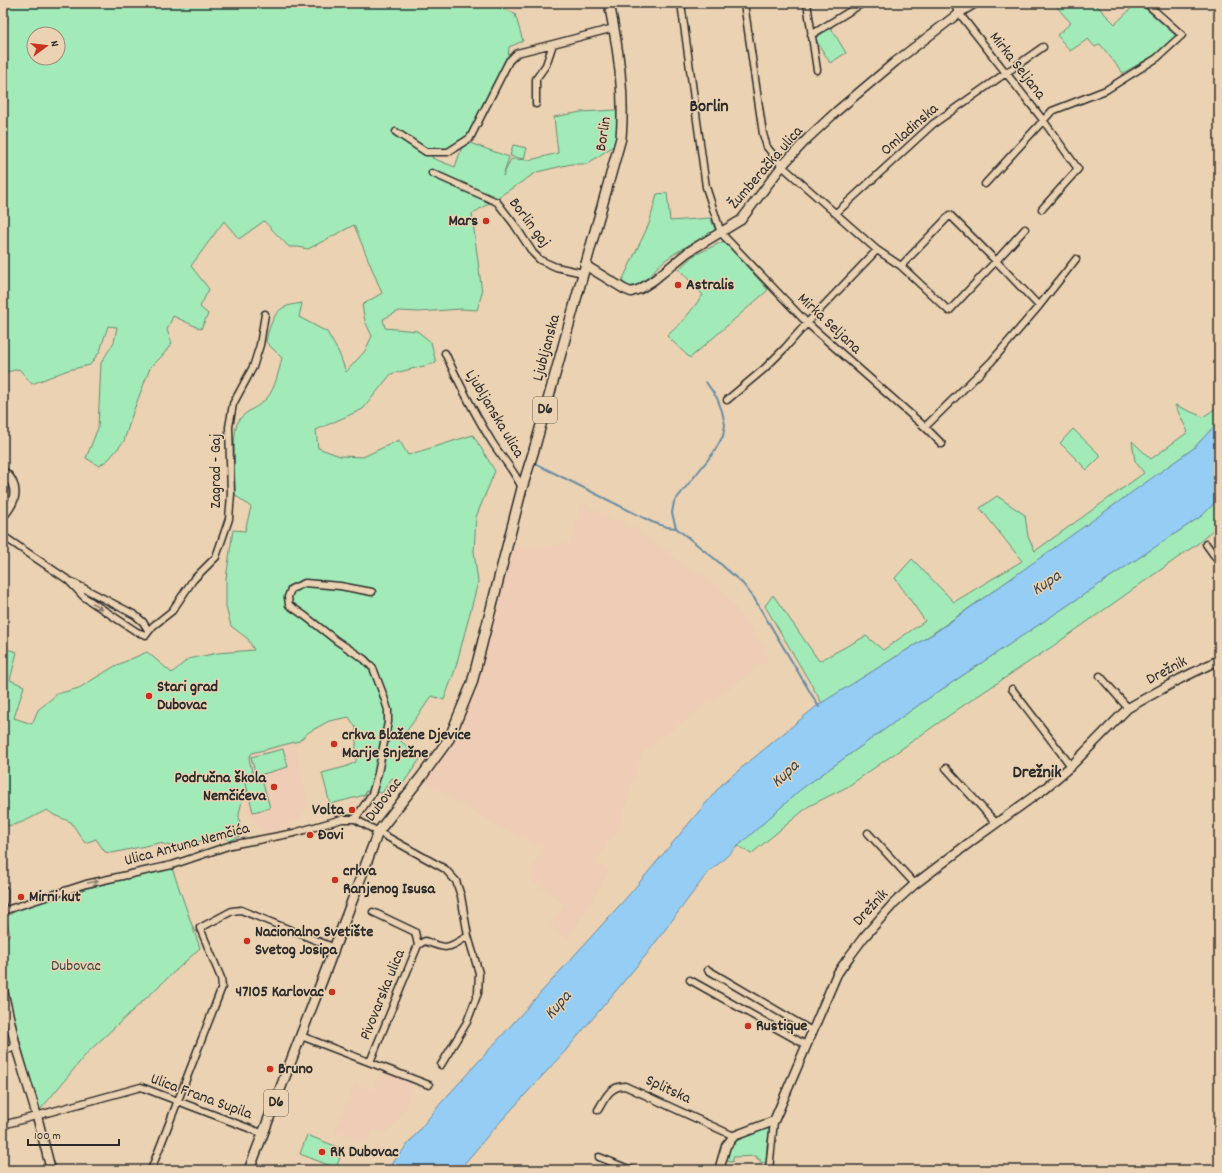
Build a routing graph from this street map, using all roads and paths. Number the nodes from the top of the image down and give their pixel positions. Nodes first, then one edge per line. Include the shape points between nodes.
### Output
1 (609, 3) edge
2 (681, 3) edge
3 (744, 3) edge
4 (807, 3) edge
5 (863, 3) edge
6 (953, 3) edge
7 (975, 3) edge
8 (1146, 3) edge
9 (959, 13) junction
10 (614, 28) junction
11 (811, 35) junction
12 (553, 44) junction
13 (1042, 47) dead end
14 (817, 70) dead end
15 (1006, 73) junction
16 (536, 104) dead end
17 (1043, 120) junction
18 (396, 132) dead end
19 (782, 166) junction
20 (432, 173) dead end
21 (985, 184) dead end
22 (1042, 210) dead end
23 (836, 213) junction
24 (1025, 229) dead end
25 (721, 233) junction
26 (877, 250) junction
27 (1076, 259) dead end
28 (996, 261) junction
29 (900, 266) junction
30 (584, 269) junction
31 (1039, 306) junction
32 (265, 314) dead end
33 (807, 324) junction
34 (445, 352) dead end
35 (727, 400) dead end
36 (925, 427) junction
37 (942, 444) dead end
38 (3, 472) edge
39 (522, 488) junction
40 (3, 516) edge
41 (3, 536) edge
42 (1206, 544) dead end
43 (505, 554) joint
44 (1219, 562) edge
45 (68, 580) junction
46 (372, 592) dead end
47 (147, 632) junction
48 (1219, 660) edge
49 (1100, 676) dead end
50 (1012, 689) dead end
51 (1128, 708) junction
52 (1071, 766) junction
53 (946, 768) dead end
54 (355, 820) junction
55 (996, 823) junction
56 (378, 832) junction
57 (868, 833) dead end
58 (916, 884) junction
59 (3, 890) edge
60 (3, 900) edge
61 (3, 911) edge
62 (373, 912) dead end
63 (468, 936) junction
64 (418, 945) junction
65 (335, 948) junction
66 (708, 970) dead end
67 (690, 980) dead end
68 (3, 990) edge
69 (812, 1031) junction
70 (302, 1036) junction
71 (806, 1045) junction
72 (16, 1047) junction
73 (3, 1050) edge
74 (370, 1062) junction
75 (441, 1065) dead end
76 (429, 1085) dead end
77 (178, 1101) junction
78 (598, 1110) dead end
79 (37, 1116) junction
80 (774, 1121) junction
81 (3, 1125) edge
82 (264, 1134) junction
83 (734, 1136) junction
84 (600, 1157) dead end
85 (51, 1170) edge
86 (151, 1170) edge
87 (249, 1170) edge
88 (631, 1170) edge
89 (719, 1170) edge
90 (769, 1170) edge

1 - 10 main road, Borlin / D6
2 - 25 street via 706,187
3 - 19 street via 766,147
4 - 11 street
5 - 11 street
6 - 9 street, Mirka Seljana
7 - 9 main road, Žumberačka ulica
8 - 17 street via 1182,35 1157,58 1106,90 1052,111
9 - 15 street, Mirka Seljana
9 - 19 main road, Žumberačka ulica via 837,111
10 - 12 street
10 - 30 main road, Borlin / D6 via 623,98 621,138
11 - 14 street
12 - 16 street via 546,65 536,79
12 - 18 street via 517,53 509,61 470,138 448,152 426,152
13 - 15 street, Omladinska
15 - 17 street, Mirka Seljana
15 - 23 street, Omladinska via 933,124
17 - 21 street
17 - 22 street, Mirka Seljana via 1078,169
19 - 23 street
19 - 25 main road, Žumberačka ulica via 741,220
20 - 30 street, Borlin gaj via 497,202 540,260 556,267
23 - 26 street
24 - 28 street
25 - 30 main road, Žumberačka ulica via 688,252 654,280 631,292
25 - 33 street, Mirka Seljana
26 - 29 street
26 - 33 street
27 - 31 street
28 - 29 street via 949,311
28 - 29 street via 950,215
28 - 31 street
30 - 39 main road, Ljubljanska / D6
31 - 36 street via 991,362
32 - 47 street, Zagrad - Gaj via 253,367 233,404 229,426 229,519 216,557 193,580 172,611
33 - 35 street via 764,369
33 - 36 street, Mirka Seljana
34 - 39 street, Ljubljanska ulica via 460,386
36 - 37 street, Mirka Seljana
38 - 40 main road via 11,480 14,498
39 - 43 main road, Ljubljanska / D6
41 - 45 street
42 - 44 street
43 - 56 main road, Dubovac / D6 via 472,684 448,739
45 -> 47 street via 84,597 137,632
45 - 47 street via 134,615 143,622
46 - 54 street via 305,583 291,588 288,597 289,605 373,668 388,710 388,722 372,794
48 - 51 main road, Drežnik
49 - 51 street
50 - 52 street
51 - 52 main road, Drežnik
52 - 55 main road, Drežnik
53 - 55 street
54 - 56 street
61 -> 54 street, Ulica Antuna Nemčića via 86,884 172,865 232,845 294,833 342,819
55 - 58 main road, Drežnik
56 - 63 street via 445,869 452,877 461,896
56 - 65 main road, Dubovac / D6
57 - 58 street
58 - 69 main road, Drežnik via 894,903 848,957 837,974
59 - 60 main road
62 - 64 street via 415,932
63 - 64 street, Pivovarska ulica via 450,947 440,947 425,941
63 - 75 street via 479,973 478,993 467,1022
64 - 74 street, Pivovarska ulica
65 - 70 main road, Dubovac / D6
65 - 77 street via 241,910 232,911 200,928 222,984
66 - 69 street
67 - 71 street
68 - 72 main road
69 - 71 main road, Drežnik
70 - 74 street
70 - 82 main road, D6
71 - 80 main road, Drežnik
72 - 73 street
72 - 79 main road
74 - 76 street
77 - 79 street, Ulica Frana Supila via 141,1087
77 - 82 street, Ulica Frana Supila
77 - 86 street
78 - 83 street, Splitska via 609,1092 618,1086 625,1086
79 - 81 street, Ulica Frana Supila
79 - 85 main road
80 - 83 main road
80 - 90 street
82 - 87 main road, D6
83 - 89 main road via 726,1146
84 - 88 street

